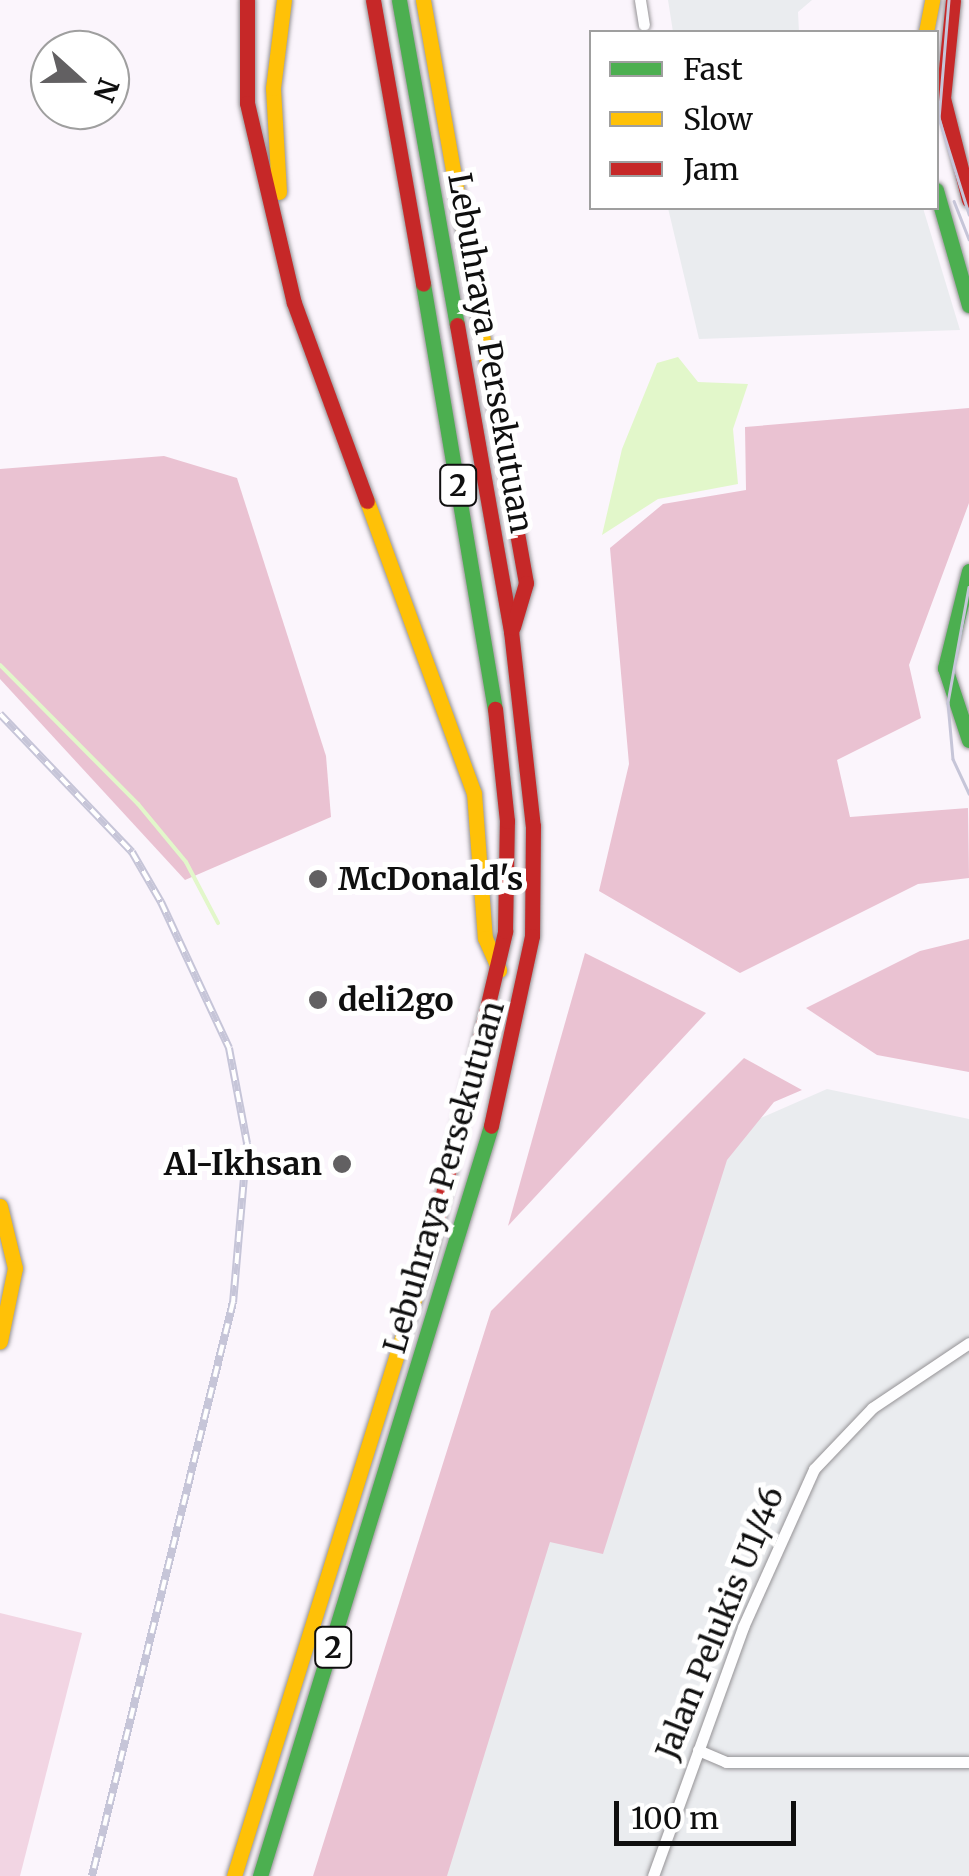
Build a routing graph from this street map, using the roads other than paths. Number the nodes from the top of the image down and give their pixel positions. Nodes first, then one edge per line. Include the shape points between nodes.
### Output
1 (238, 0) edge
2 (248, 0) edge
3 (284, 0) edge
4 (372, 0) edge
5 (399, 0) edge
6 (423, 0) edge
7 (640, 0) edge
8 (932, 0) edge
9 (953, 0) edge
10 (644, 24) dead end
11 (926, 30) edge
12 (257, 146) junction
13 (939, 200) edge
14 (969, 200) edge
15 (294, 303) junction
16 (969, 305) edge
17 (969, 571) edge
18 (511, 632) junction
19 (969, 740) edge
20 (500, 972) junction
21 (0, 1206) edge
22 (0, 1341) edge
23 (969, 1343) edge
24 (698, 1750) junction
25 (969, 1762) edge
26 (234, 1876) edge
27 (260, 1876) edge
28 (653, 1876) edge

1 - 12 street via 240,101
2 - 12 main road via 246,103
3 - 15 main road via 273,146
4 - 20 main road, Lebuhraya Persekutuan / 2 via 491,675 507,821
5 - 18 main road, Lebuhraya Persekutuan / 2
6 - 18 main road via 526,583
7 - 10 street
8 - 11 main road
9 - 14 main road via 942,98
12 - 15 main road
13 - 16 main road
15 - 20 main road via 474,793 485,938
17 - 19 main road via 945,668
18 - 27 main road, Lebuhraya Persekutuan / 2 via 533,826 522,1008 482,1166
20 - 26 main road, Lebuhraya Persekutuan / 2 via 456,1161
21 - 22 main road via 15,1268
23 - 24 street, Jalan Pelukis U1/46 via 872,1408 817,1465
24 - 25 street via 726,1762
24 - 28 street, Jalan Pelukis U1/46

